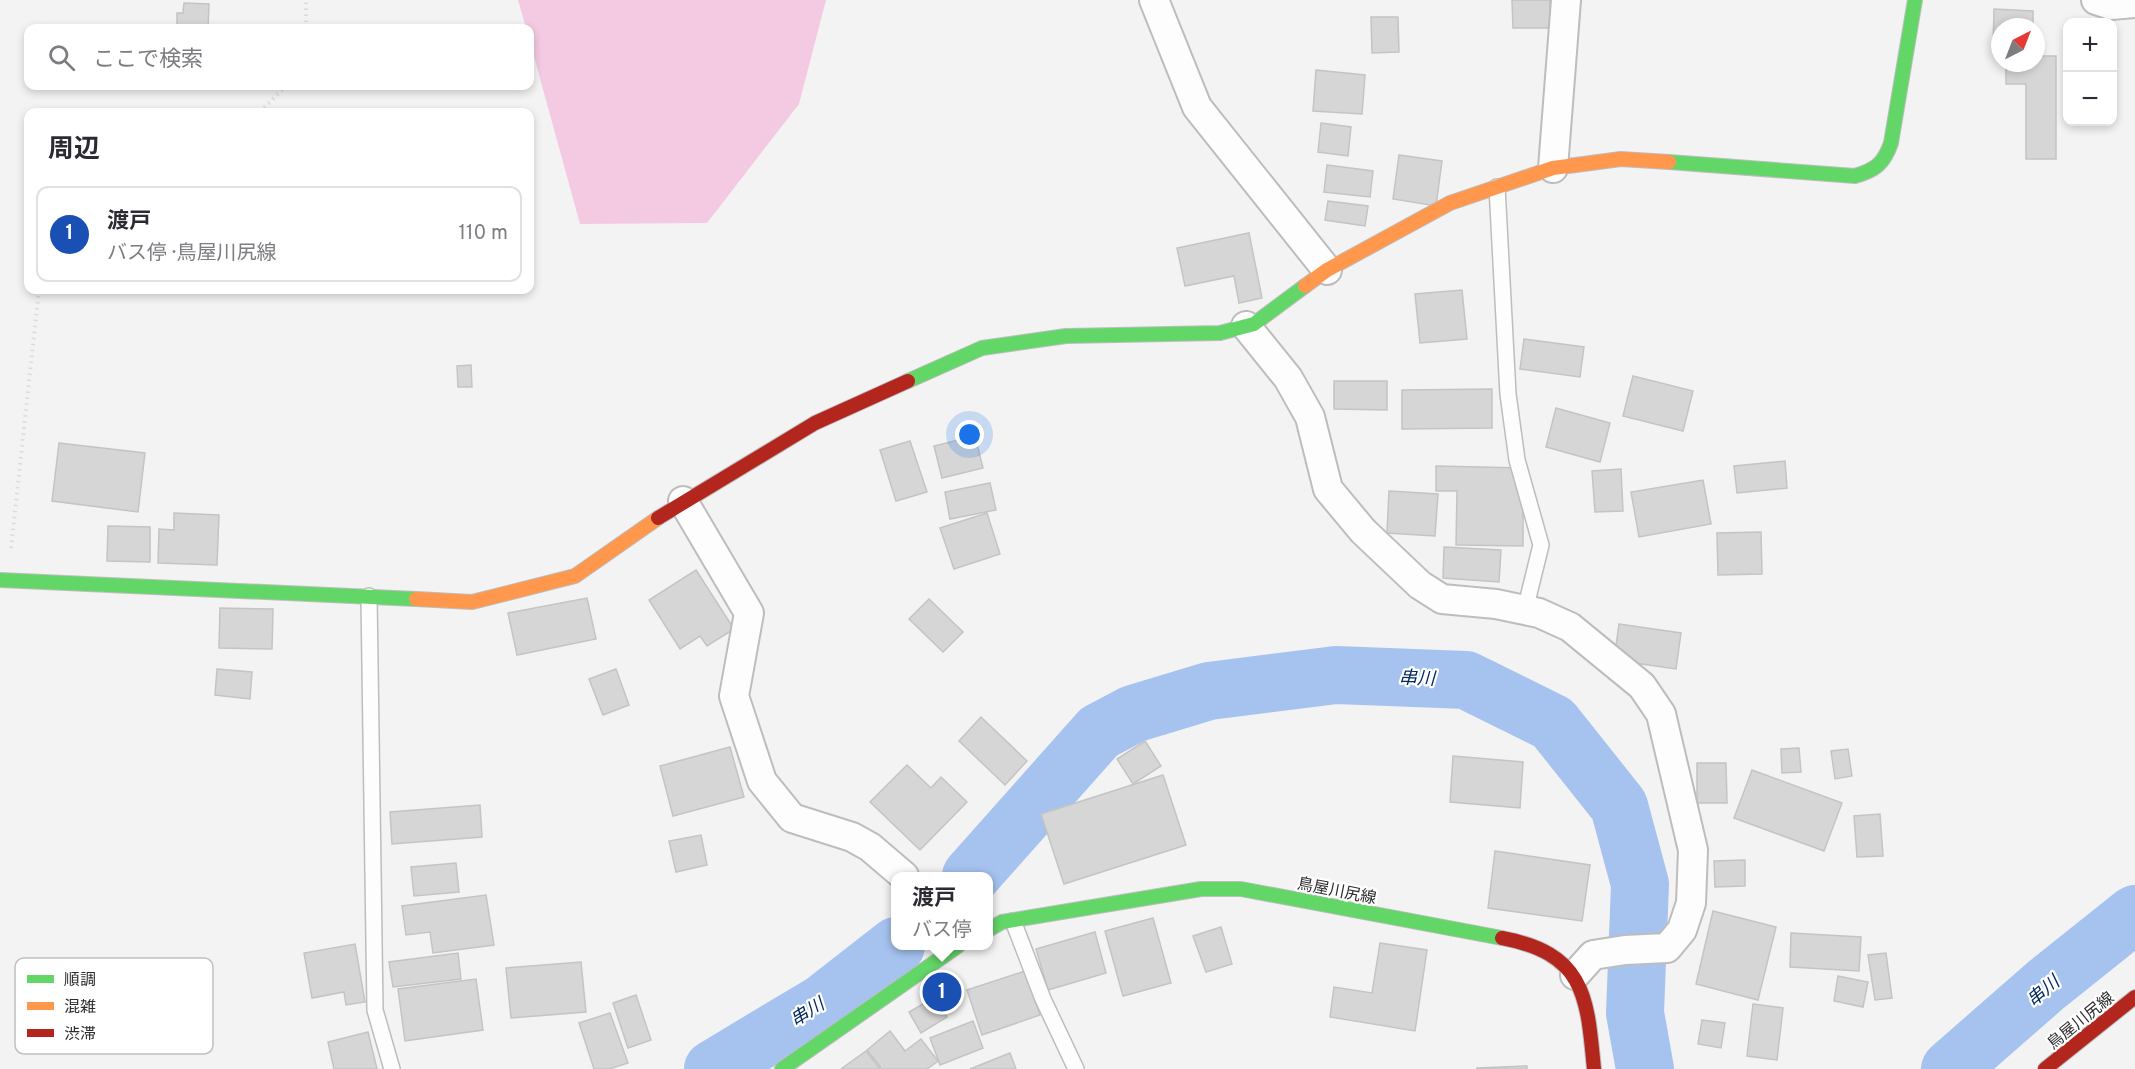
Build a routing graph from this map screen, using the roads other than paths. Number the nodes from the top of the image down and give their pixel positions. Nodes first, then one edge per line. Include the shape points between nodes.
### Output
1 (1154, 0) edge
2 (1566, 0) edge
3 (1915, 0) edge
4 (2096, 0) edge
5 (2135, 3) edge
6 (1553, 168) junction
7 (1497, 187) junction
8 (1327, 270) junction
9 (1246, 326) junction
10 (683, 501) junction
11 (4, 580) edge
12 (369, 596) junction
13 (1525, 610) junction
14 (899, 872) edge
15 (1013, 921) junction
16 (993, 927) edge
17 (951, 950) edge
18 (1575, 975) junction
19 (2135, 997) edge
20 (392, 1069) edge
21 (782, 1069) edge
22 (1076, 1069) edge
23 (1594, 1069) edge
24 (2045, 1069) edge

1 - 8 street via 1197,107
2 - 6 street
3 - 6 street via 1891,143 1886,160 1875,171 1855,176 1621,159
4 - 5 street via 2111,5
6 - 7 street
7 - 8 street via 1450,203
7 - 13 lane via 1508,394 1517,460 1541,545
8 - 9 street
9 - 10 street via 1220,333 1066,336 982,348 814,423
9 - 13 street via 1294,388 1310,417 1328,489 1364,531 1420,585 1442,599
10 - 12 street via 575,576 472,603
10 - 14 street via 749,614 734,696 762,781 792,818 852,837
11 - 12 street
12 - 20 lane via 375,1010
13 - 18 street via 1570,627 1642,686 1661,714 1694,850 1691,903 1682,930 1667,948 1593,955
15 - 16 street, 鳥屋川尻線
15 - 18 street, 鳥屋川尻線 via 1201,890 1240,889 1519,941 1552,957
15 - 22 lane
17 - 21 street
18 - 23 street via 1588,1008
19 - 24 street, 鳥屋川尻線

